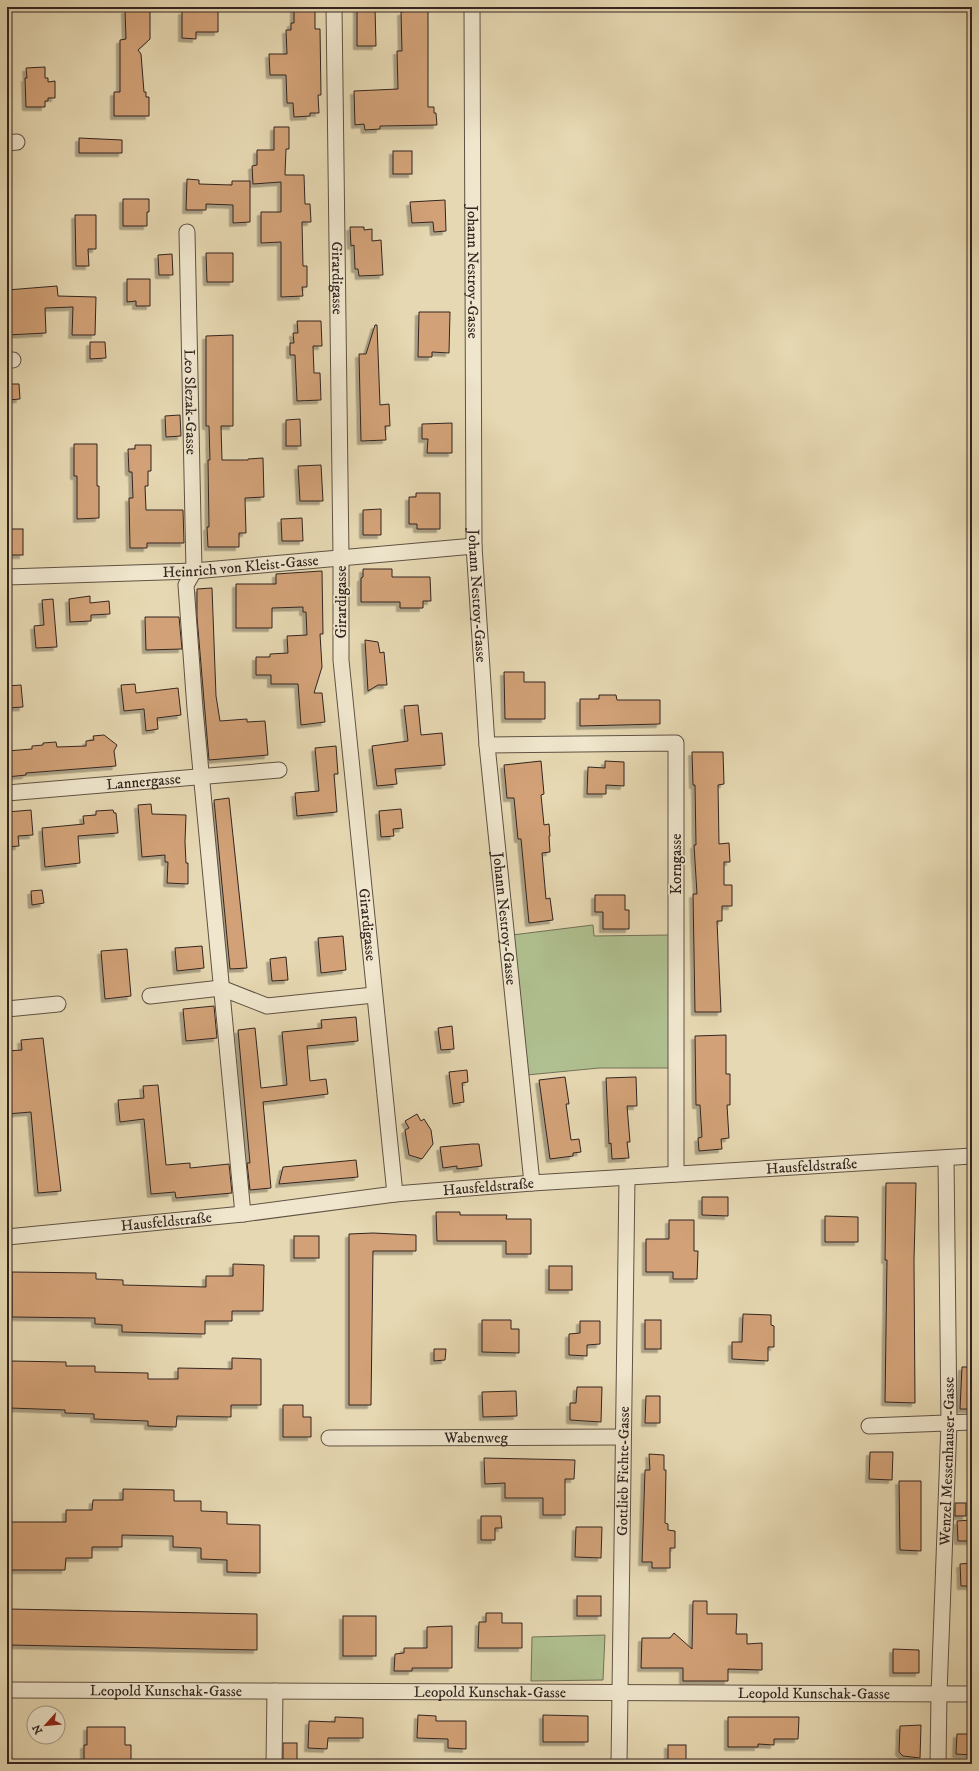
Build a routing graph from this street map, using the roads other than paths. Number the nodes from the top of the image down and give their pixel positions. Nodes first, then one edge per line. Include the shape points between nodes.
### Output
1 (334, 7) edge
2 (472, 7) edge
3 (187, 232) dead end
4 (474, 546) junction
5 (341, 557) junction
6 (194, 571) junction
7 (7, 577) edge
8 (487, 745) junction
9 (279, 770) dead end
10 (201, 776) junction
11 (7, 793) edge
12 (222, 988) junction
13 (374, 995) junction
14 (150, 996) dead end
15 (58, 1004) dead end
16 (7, 1009) edge
17 (972, 1156) edge
18 (946, 1158) junction
19 (676, 1174) junction
20 (627, 1178) junction
21 (532, 1183) junction
22 (395, 1194) junction
23 (243, 1214) junction
24 (7, 1237) edge
25 (972, 1422) edge
26 (949, 1423) junction
27 (869, 1426) dead end
28 (623, 1437) junction
29 (329, 1438) dead end
30 (7, 1690) edge
31 (275, 1691) junction
32 (619, 1692) junction
33 (939, 1694) junction
34 (972, 1694) edge
35 (274, 1764) edge
36 (619, 1764) edge
37 (938, 1764) edge

1 - 5 street, Girardigasse
2 - 4 street, Johann Nestroy-Gasse
3 - 6 street, Leo Slezak-Gasse
4 - 5 street, Heinrich von Kleist-Gasse
4 - 8 street, Johann Nestroy-Gasse
5 - 6 street, Heinrich von Kleist-Gasse
5 - 13 street, Girardigasse via 341,660
6 - 7 street, Heinrich von Kleist-Gasse
6 - 10 street via 186,585
8 - 19 street, Korngasse via 676,743
8 - 21 street, Johann Nestroy-Gasse
9 - 10 street, Lannergasse
10 - 11 street, Lannergasse
10 - 12 street
12 - 13 street via 267,1006
12 - 14 street
12 - 23 street
13 - 22 street, Girardigasse
15 - 16 street
17 - 18 street, Hausfeldstraße
18 - 19 street, Hausfeldstraße
18 - 26 street, Wenzel Messenhauser-Gasse
19 - 20 street, Hausfeldstraße
20 - 21 street, Hausfeldstraße
20 - 28 street, Gottlieb Fichte-Gasse
21 - 22 street, Hausfeldstraße
22 - 23 street, Hausfeldstraße
23 - 24 street, Hausfeldstraße
25 - 26 street
26 - 27 street
26 - 33 street, Wenzel Messenhauser-Gasse
28 - 29 street, Wabenweg
28 - 32 street, Gottlieb Fichte-Gasse
30 - 31 street, Leopold Kunschak-Gasse
31 - 32 street, Leopold Kunschak-Gasse
31 - 35 street
32 - 33 street, Leopold Kunschak-Gasse
32 - 36 street, Gottlieb Fichte-Gasse
33 - 34 street, Leopold Kunschak-Gasse
33 - 37 street, Wenzel Messenhauser-Gasse

